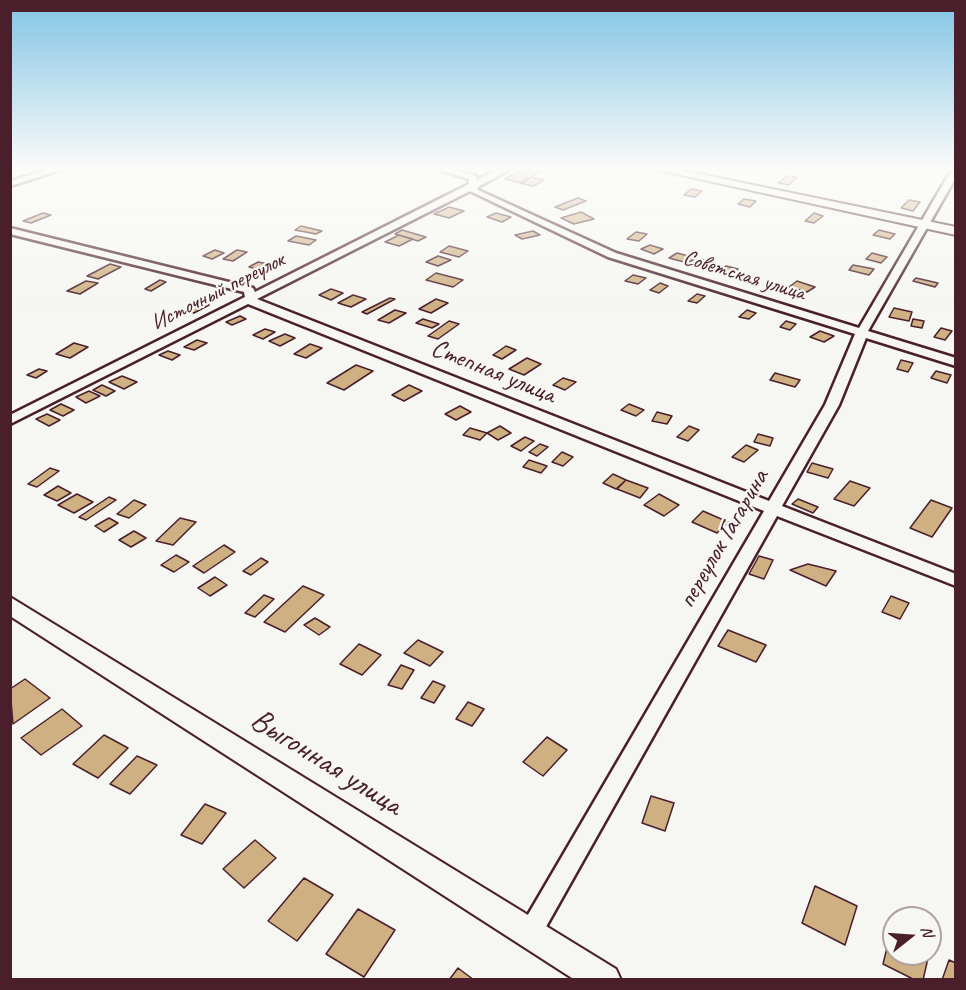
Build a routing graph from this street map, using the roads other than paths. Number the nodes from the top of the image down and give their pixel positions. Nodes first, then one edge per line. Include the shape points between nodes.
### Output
1 (419, 214) edge
2 (523, 214) edge
3 (872, 214) edge
4 (929, 214) edge
5 (923, 225) junction
6 (10, 231) edge
7 (956, 231) edge
8 (250, 297) junction
9 (862, 332) junction
10 (956, 362) edge
11 (10, 420) edge
12 (771, 508) junction
13 (956, 581) edge
14 (10, 605) edge
15 (530, 933) junction
16 (605, 980) edge

1 - 8 street, Источный переулок
2 - 9 street, Советская улица via 612,255
3 - 5 street
4 - 5 street, переулок Гагарина
5 - 7 street
5 - 9 street, переулок Гагарина
6 - 8 street, Степная улица via 238,286 249,290
8 - 11 street, Источный переулок
8 - 12 street, Степная улица via 251,301 312,326
9 - 10 street, Советская улица
9 - 12 street, переулок Гагарина via 832,405
12 - 13 street, Степная улица
12 - 15 street, переулок Гагарина
14 - 15 street, Выгонная улица
15 - 16 street, Выгонная улица

